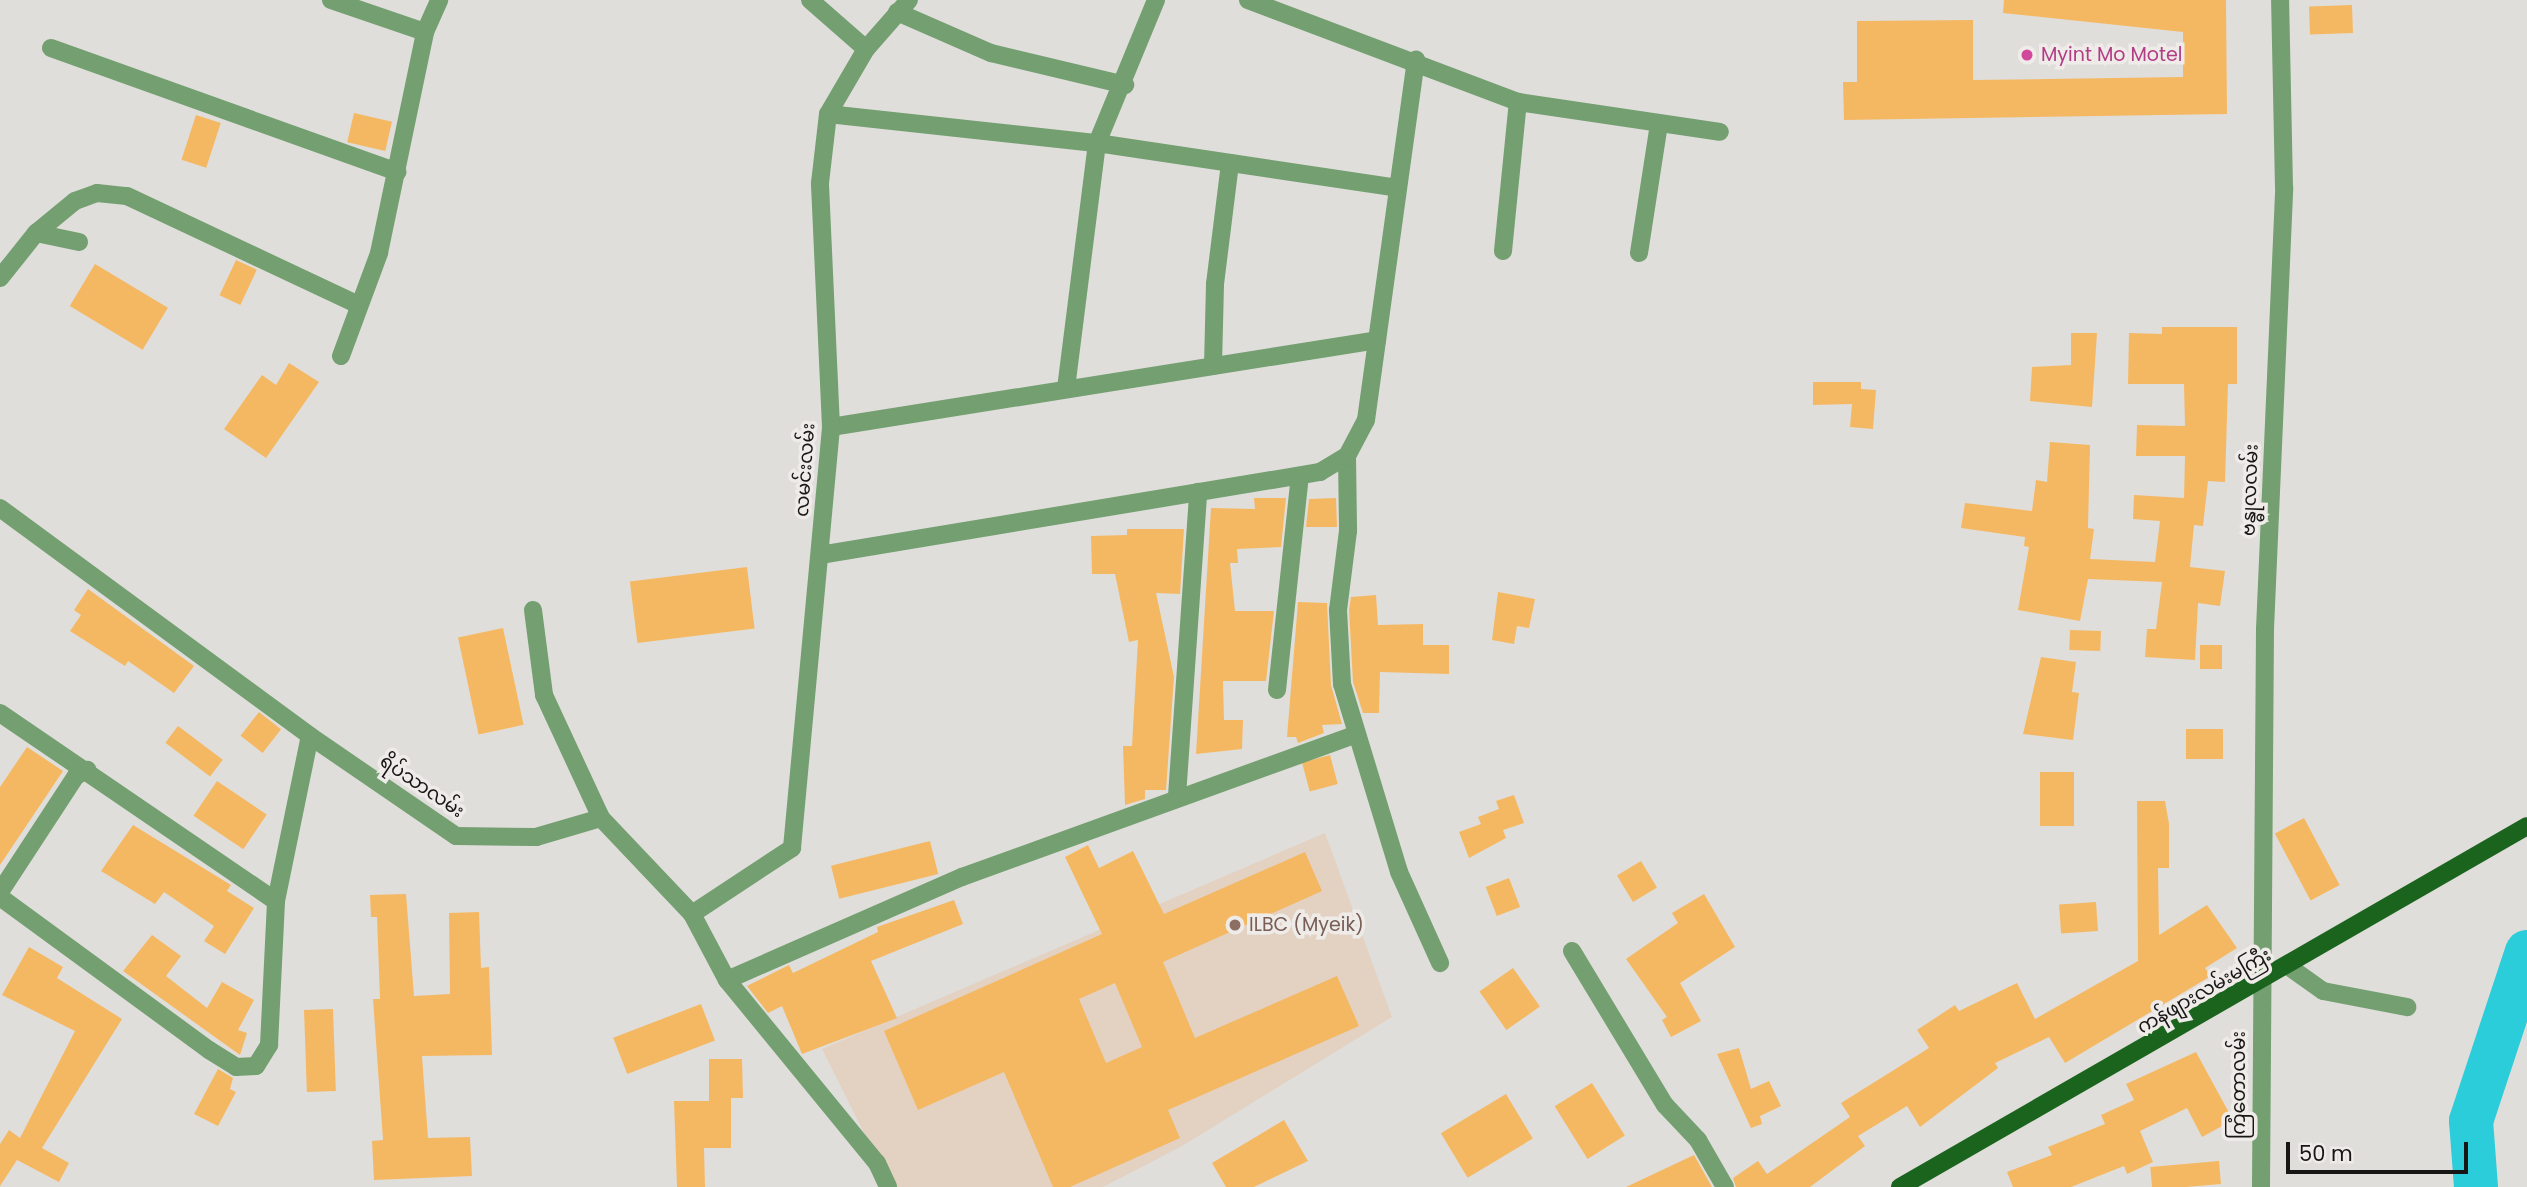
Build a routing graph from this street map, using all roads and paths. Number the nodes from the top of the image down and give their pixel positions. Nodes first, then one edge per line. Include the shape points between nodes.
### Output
1 (331, 0) edge
2 (439, 0) edge
3 (810, 0) edge
4 (1156, 0) edge
5 (1248, 0) edge
6 (2280, 0) edge
7 (903, 6) edge
8 (425, 32) junction
9 (51, 48) dead end
10 (866, 49) junction
11 (1416, 59) junction
12 (1125, 85) junction
13 (1518, 102) junction
14 (828, 114) junction
15 (1659, 124) junction
16 (1720, 132) dead end
17 (1097, 143) junction
18 (1230, 163) junction
19 (398, 172) junction
20 (1398, 188) junction
21 (36, 233) junction
22 (79, 242) dead end
23 (1503, 251) dead end
24 (1639, 253) dead end
25 (0, 278) edge
26 (357, 304) junction
27 (1377, 340) junction
28 (341, 356) dead end
29 (1213, 366) junction
30 (1066, 389) junction
31 (831, 427) junction
32 (1347, 456) junction
33 (1300, 476) junction
34 (1198, 492) junction
35 (0, 508) edge
36 (820, 555) junction
37 (533, 610) dead end
38 (1277, 690) dead end
39 (0, 713) edge
40 (1356, 734) junction
41 (310, 736) junction
42 (87, 770) junction
43 (1177, 796) junction
44 (601, 818) junction
45 (2527, 826) edge
46 (0, 894) edge
47 (276, 901) junction
48 (692, 914) junction
49 (1572, 951) dead end
50 (1440, 963) dead end
51 (2288, 966) junction
52 (727, 980) junction
53 (2260, 983) junction
54 (2407, 1007) dead end
55 (888, 1187) edge
56 (1725, 1187) edge
57 (1900, 1187) edge
58 (2261, 1187) edge

1 - 8 street
2 - 8 street
3 - 10 street
4 - 12 street
5 - 11 street
6 - 53 street, ဗန္ဓုလလမ်း via 2284,187 2265,629
7 - 10 street, လမင်းလမ်း
7 - 12 street via 991,53
8 - 19 street
9 - 19 street
10 - 14 street, လမင်းလမ်း
11 - 13 street
11 - 20 street
12 - 17 street
13 - 15 street
13 - 23 street
14 - 17 street
14 - 31 street, လမင်းလမ်း via 820,183
15 - 16 street
15 - 24 street
17 - 18 street
17 - 30 street
18 - 20 street
18 - 29 street via 1215,284
19 - 26 street via 379,253
20 - 27 street
21 - 22 street
21 - 25 street
21 - 26 street via 75,201 97,193 127,196
26 - 28 street
27 - 29 street
27 - 32 street via 1366,420
29 - 30 street
30 - 31 street
31 - 36 street, လမင်းလမ်း
32 - 33 street via 1320,472
32 - 40 street via 1348,531 1338,610 1342,684
33 - 34 street
33 - 38 street
34 - 36 street
34 - 43 street
35 - 41 street, ရိပ်သာလမ်း
36 - 48 street, လမင်းလမ်း via 792,848
37 - 44 street via 544,695
39 - 42 street
40 - 43 street
40 - 50 street via 1399,872
41 - 44 street, ရိပ်သာလမ်း via 456,836 536,837
41 - 47 street
42 - 46 street via 76,776
42 - 47 street
43 - 52 street via 962,877
44 - 48 street
45 - 51 main road, ကန်ဖျားလမ်းမကြီး
46 - 47 street via 236,1067 256,1066 269,1045
48 - 52 street
49 - 56 street via 1665,1105 1698,1140
51 - 53 main road, ကန်ဖျားလမ်းမကြီး
51 - 54 street via 2323,991
52 - 55 street via 877,1163
53 - 57 main road, ကန်ဖျားလမ်းမကြီး
53 - 58 street, ကြံတောလမ်း

